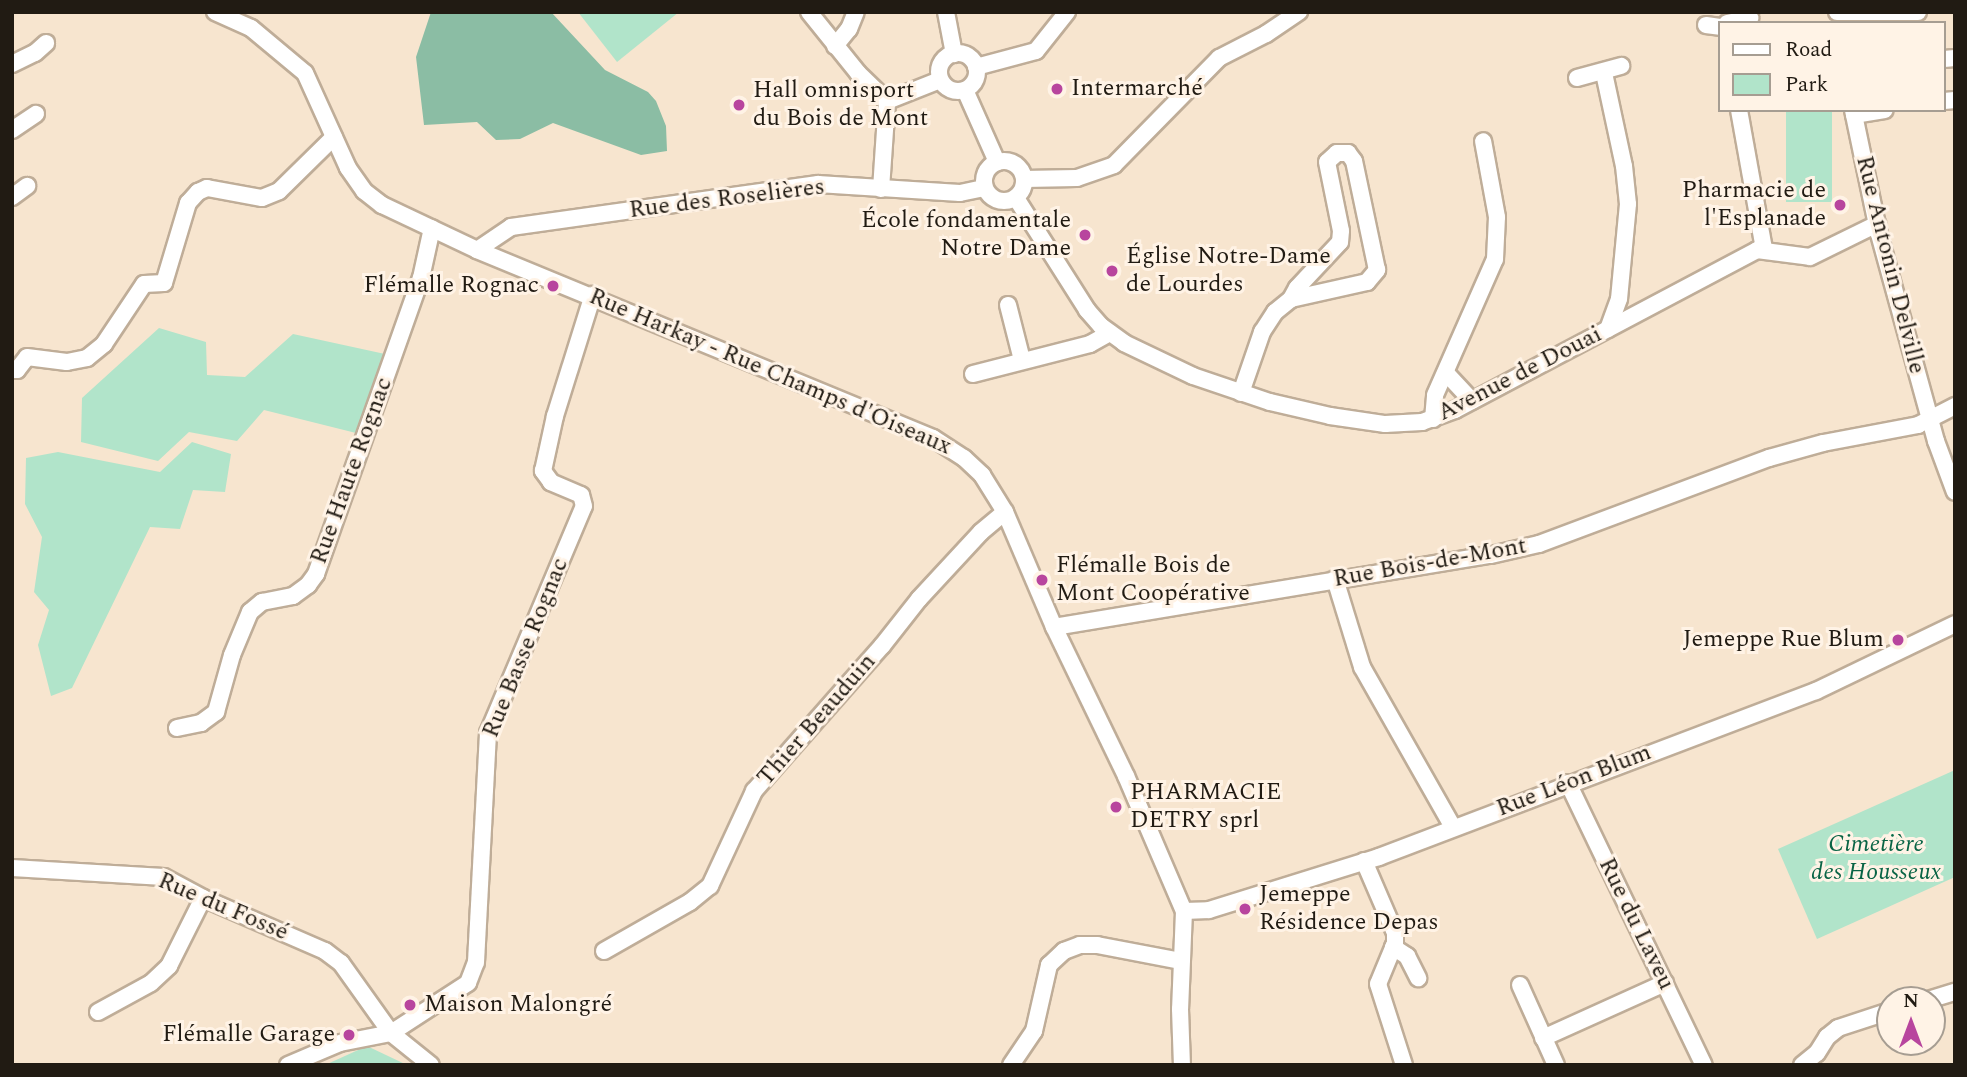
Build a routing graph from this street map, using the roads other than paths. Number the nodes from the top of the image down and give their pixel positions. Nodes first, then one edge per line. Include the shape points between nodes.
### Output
1 (215, 12) edge
2 (809, 12) edge
3 (856, 12) edge
4 (946, 12) edge
5 (1067, 12) edge
6 (1299, 12) edge
7 (1837, 12) edge
8 (1918, 12) edge
9 (1891, 13) edge
10 (1750, 18) dead end
11 (1736, 21) edge
12 (46, 43) dead end
13 (835, 46) junction
14 (954, 54) junction
15 (12, 64) edge
16 (1620, 66) dead end
17 (976, 67) junction
18 (1604, 73) junction
19 (1577, 78) dead end
20 (940, 80) junction
21 (965, 90) junction
22 (887, 101) junction
23 (1739, 112) edge
24 (1853, 113) edge
25 (36, 114) dead end
26 (12, 130) edge
27 (334, 137) junction
28 (1483, 141) dead end
29 (997, 162) junction
30 (1024, 179) junction
31 (27, 186) dead end
32 (881, 188) junction
33 (984, 188) junction
34 (12, 197) edge
35 (1016, 198) junction
36 (1877, 224) junction
37 (432, 228) junction
38 (1765, 249) junction
39 (477, 250) junction
40 (1620, 289) junction
41 (593, 295) junction
42 (1291, 299) junction
43 (1008, 305) dead end
44 (1649, 307) junction
45 (1608, 329) junction
46 (1110, 333) junction
47 (1022, 360) junction
48 (12, 370) edge
49 (1446, 373) junction
50 (973, 374) dead end
51 (1241, 393) junction
52 (1472, 401) junction
53 (1955, 406) edge
54 (1433, 419) junction
55 (1930, 419) junction
56 (1955, 492) edge
57 (1005, 512) junction
58 (1335, 579) junction
59 (1955, 624) edge
60 (1054, 627) junction
61 (177, 728) dead end
62 (1568, 783) junction
63 (1453, 827) junction
64 (1364, 861) junction
65 (12, 868) edge
66 (203, 898) junction
67 (1184, 911) junction
68 (1393, 947) junction
69 (604, 951) dead end
70 (1181, 961) junction
71 (1418, 978) dead end
72 (1665, 983) junction
73 (1520, 985) dead end
74 (98, 1012) dead end
75 (1876, 1016) edge
76 (391, 1033) junction
77 (1543, 1038) junction
78 (288, 1065) edge
79 (431, 1065) edge
80 (1011, 1065) edge
81 (1182, 1065) edge
82 (1404, 1065) edge
83 (1556, 1065) edge
84 (1704, 1065) edge
85 (1802, 1065) edge

1 - 27 street, Rue Harkay - Rue Champs d'Oiseaux via 251,28 305,73
2 - 13 street
3 - 13 street
4 - 14 street
5 - 17 street via 1036,51
6 - 30 street via 1219,58 1114,164 1077,178
7 - 9 street
8 - 9 street
10 - 11 street
12 - 15 street
13 - 22 street
14 - 17 street via 970,58
14 - 20 street via 941,64
16 - 18 street
17 - 21 street via 974,83
18 - 19 street
18 - 40 street via 1628,190
20 - 21 street via 954,91
20 - 22 street
21 - 29 street
22 - 32 street
23 - 38 street
24 - 36 street, Rue Antonin Delville
25 - 26 street
27 - 37 street, Rue Harkay - Rue Champs d'Oiseaux via 364,191 392,212
27 - 48 street via 279,191 262,198 207,188 198,192 188,203 164,283 144,284 104,344 87,358 67,362 27,357
28 - 49 street via 1497,217 1497,249 1490,277
29 - 30 street via 1015,164
29 - 33 street via 988,168
30 - 35 street
31 - 34 street
32 - 33 street, Rue des Roselières via 960,193
32 - 39 street, Rue des Roselières via 818,184 511,227
33 - 35 street via 992,198 1004,202
35 - 46 street, Avenue de Douai via 1087,310
36 - 38 street via 1810,257
36 - 55 street, Rue Antonin Delville
37 - 39 street, Rue Harkay - Rue Champs d'Oiseaux
37 - 61 street, Rue Haute Rognac via 421,278 316,574 293,596 262,602 250,612 216,712 201,723
38 - 44 street, Avenue de Douai via 1747,254
39 - 41 street, Rue Harkay - Rue Champs d'Oiseaux
40 - 44 street
40 - 45 street
41 - 57 street, Rue Harkay - Rue Champs d'Oiseaux via 944,443 982,475
41 - 76 street, Rue Basse Rognac via 555,416 544,471 551,482 581,495 584,506 488,733 476,962 468,982
42 - 42 street via 1363,283 1377,270 1354,161 1348,153 1337,153 1326,162 1340,242
42 - 51 street via 1262,332
43 - 47 street
44 - 45 street, Avenue de Douai
45 - 52 street, Avenue de Douai
46 - 47 street via 1090,344
46 - 51 street, Avenue de Douai via 1163,363
47 - 50 street
49 - 52 street
49 - 54 street via 1435,396
51 - 54 street, Avenue de Douai via 1360,421
52 - 54 street, Avenue de Douai
53 - 55 street, Rue Bois-de-Mont
55 - 56 street, Rue Antonin Delville
55 - 58 street, Rue Bois-de-Mont via 1769,458 1539,544
57 - 60 street, Rue Harkay - Rue Champs d'Oiseaux
57 - 69 street, Thier Beauduin via 919,599 754,792 710,886
58 - 60 street, Rue Bois-de-Mont
58 - 63 street via 1362,667
59 - 62 street, Rue Léon Blum via 1816,691
60 - 67 street, Rue Harkay - Rue Champs d'Oiseaux
62 - 63 street, Rue Léon Blum
62 - 72 street, Rue du Laveu
63 - 64 street, Rue Léon Blum
64 - 67 street, Rue Léon Blum via 1209,909
64 - 68 street via 1391,920
65 - 66 street, Rue du Fossé via 164,877
66 - 74 street via 169,966 152,983
66 - 76 street, Rue du Fossé via 328,953 341,963
67 - 70 street, Rue Harkay - Rue Champs d'Oiseaux
68 - 71 street via 1407,956
68 - 82 street via 1378,984
70 - 80 street via 1093,945 1063,951 1049,965 1037,1022
70 - 81 street, Rue Harkay - Rue Champs d'Oiseaux
72 - 77 street
72 - 84 street, Rue du Laveu
73 - 77 street
75 - 85 street via 1838,1028
76 - 78 street via 340,1043
76 - 79 street, Rue du Fossé
77 - 83 street

